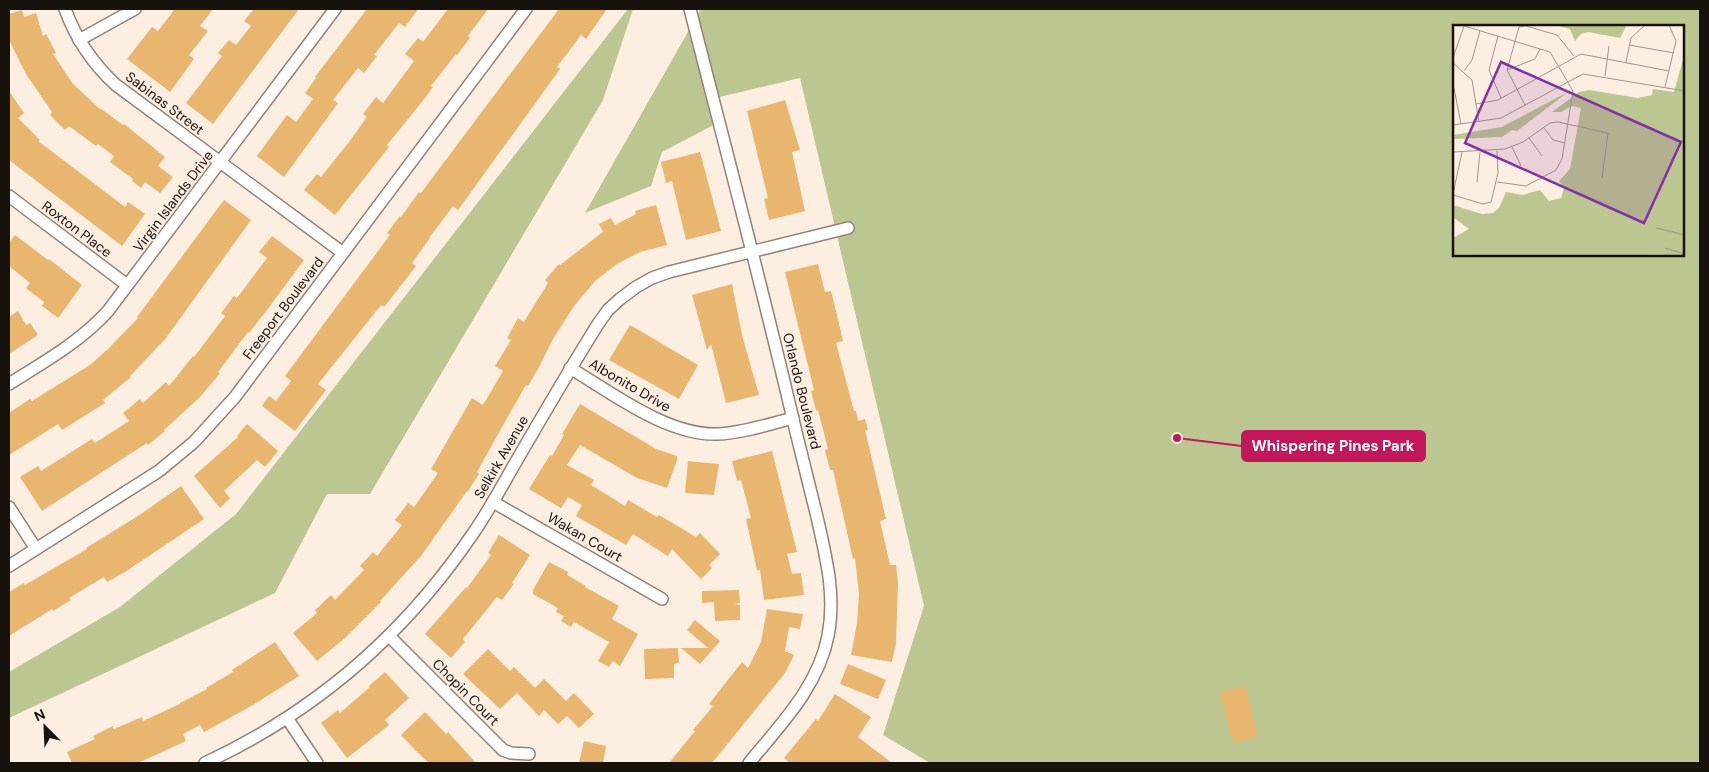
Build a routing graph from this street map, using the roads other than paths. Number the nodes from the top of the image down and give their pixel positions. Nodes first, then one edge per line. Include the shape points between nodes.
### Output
1 (65, 9) edge
2 (135, 9) edge
3 (335, 9) edge
4 (526, 9) edge
5 (690, 9) edge
6 (79, 40) junction
7 (220, 163) junction
8 (9, 196) edge
9 (848, 228) dead end
10 (752, 252) junction
11 (343, 253) junction
12 (127, 285) junction
13 (570, 368) junction
14 (9, 384) edge
15 (793, 418) junction
16 (493, 502) junction
17 (9, 507) edge
18 (36, 549) junction
19 (9, 566) edge
20 (662, 599) dead end
21 (389, 636) junction
22 (287, 718) junction
23 (529, 754) dead end
24 (205, 763) edge
25 (316, 763) edge
26 (749, 763) edge

1 - 6 street, Sabinas Street
2 - 6 street
3 - 7 street, Virgin Islands Drive
4 - 11 street, Freeport Boulevard
5 - 10 street, Orlando Boulevard
6 - 7 street, Sabinas Street via 96,66 116,85
7 - 11 street, Sabinas Street
7 - 12 street, Virgin Islands Drive
8 - 12 street, Roxton Place
9 - 10 street, Selkirk Avenue
10 - 13 street, Selkirk Avenue via 669,272 636,287 608,310
10 - 15 street, Orlando Boulevard
11 - 18 street, Freeport Boulevard via 235,397 194,442 159,471
12 - 14 street, Virgin Islands Drive via 108,311 83,336
13 - 15 street, Albonito Drive via 654,418 689,431 710,434 734,432
13 - 16 street, Selkirk Avenue
15 - 26 street, Orlando Boulevard via 828,568 830,626 819,668 810,685
16 - 20 street, Wakan Court
16 - 21 street, Selkirk Avenue via 448,569
17 - 18 street
18 - 19 street, Freeport Boulevard
21 - 22 street, Selkirk Avenue via 339,681
21 - 23 street, Chopin Court via 504,750
22 - 24 street, Selkirk Avenue
22 - 25 street

